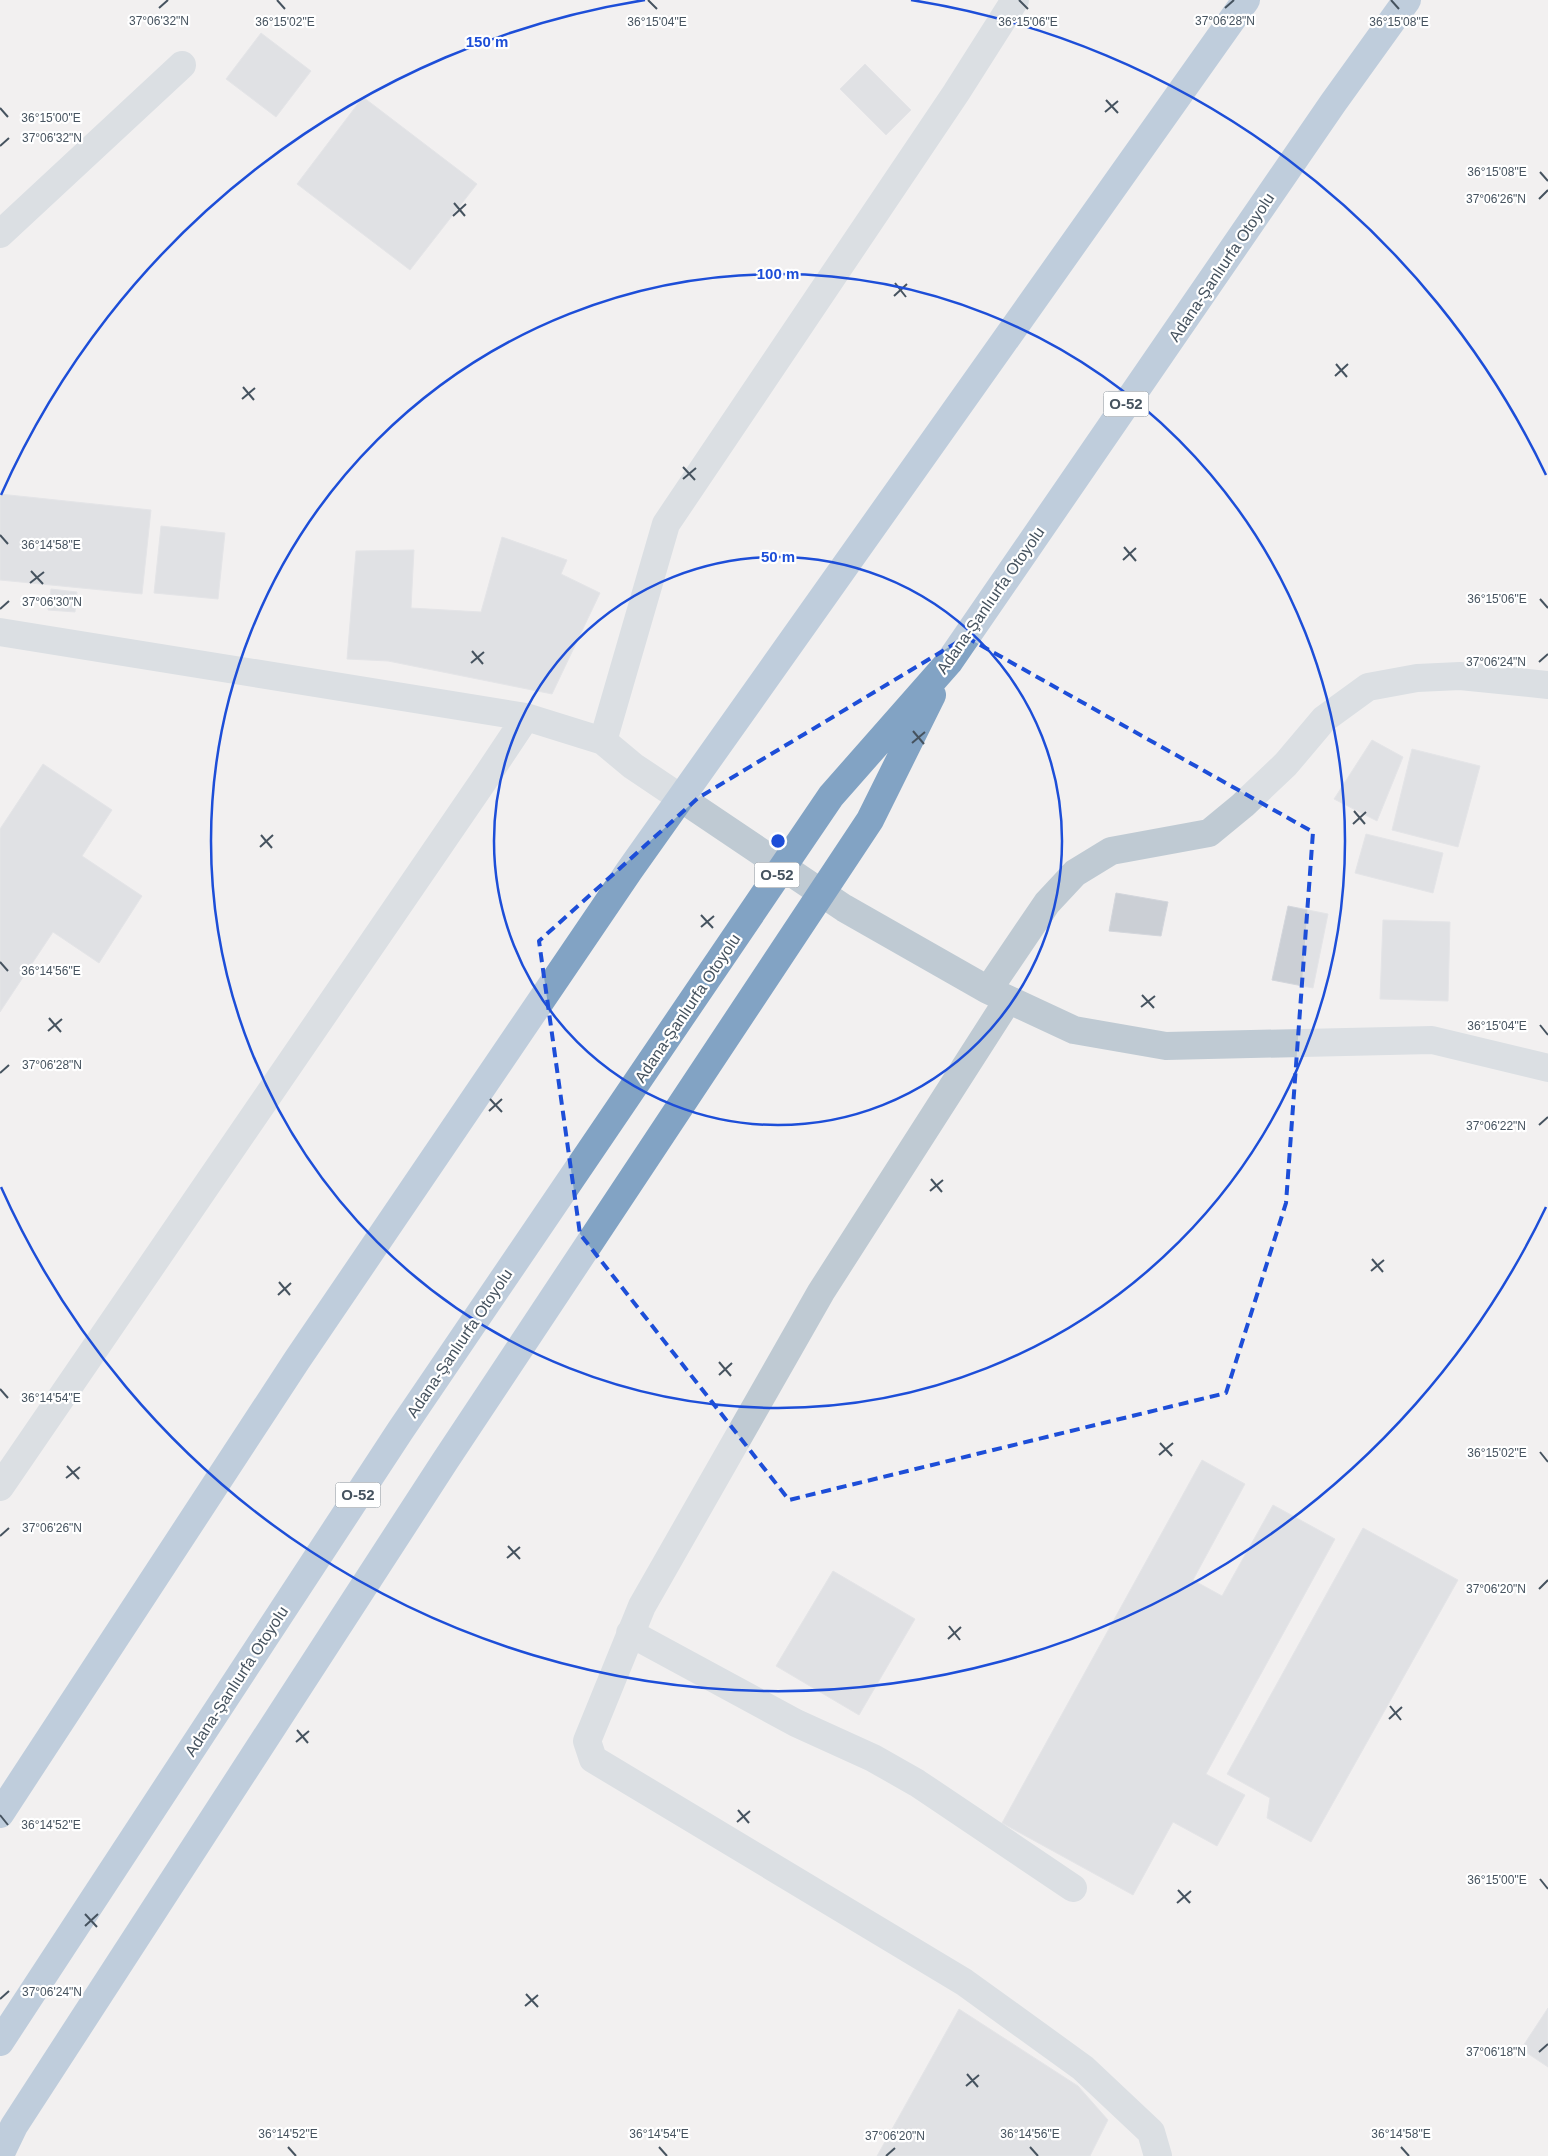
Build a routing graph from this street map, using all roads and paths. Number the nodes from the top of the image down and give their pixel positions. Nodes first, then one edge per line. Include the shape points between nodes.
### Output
1 (1015, 0) edge
2 (1246, 0) edge
3 (1408, 0) edge
4 (182, 65) dead end
5 (0, 234) edge
6 (0, 632) edge
7 (949, 662) junction
8 (1548, 685) edge
9 (526, 716) junction
10 (604, 741) junction
11 (998, 995) junction
12 (1548, 1068) edge
13 (0, 1487) edge
14 (630, 1633) junction
15 (0, 1814) edge
16 (1073, 1888) dead end
17 (0, 2042) edge
18 (0, 2156) edge
19 (1158, 2156) edge

1 - 10 street via 666,524
2 - 15 highway via 629,871 302,1352
3 - 7 highway, Adana-Şanlıurfa Otoyolu / O-52 via 1327,112
4 - 5 street
6 - 9 street
7 - 17 highway, Adana-Şanlıurfa Otoyolu / O-52 via 831,796 400,1431
7 - 18 highway via 870,820 424,1494 14,2126
8 - 11 street via 1460,676 1417,678 1368,687 1324,719 1286,764 1208,833 1111,851 1076,873 1047,903
9 - 10 street
9 - 13 street
10 - 11 street via 633,766 844,908
11 - 12 street via 1074,1030 1166,1046 1432,1040
11 - 14 street via 821,1292 642,1606
14 - 16 street via 796,1724 873,1758
14 - 19 street via 587,1741 593,1759 964,1982 1083,2068 1151,2132

